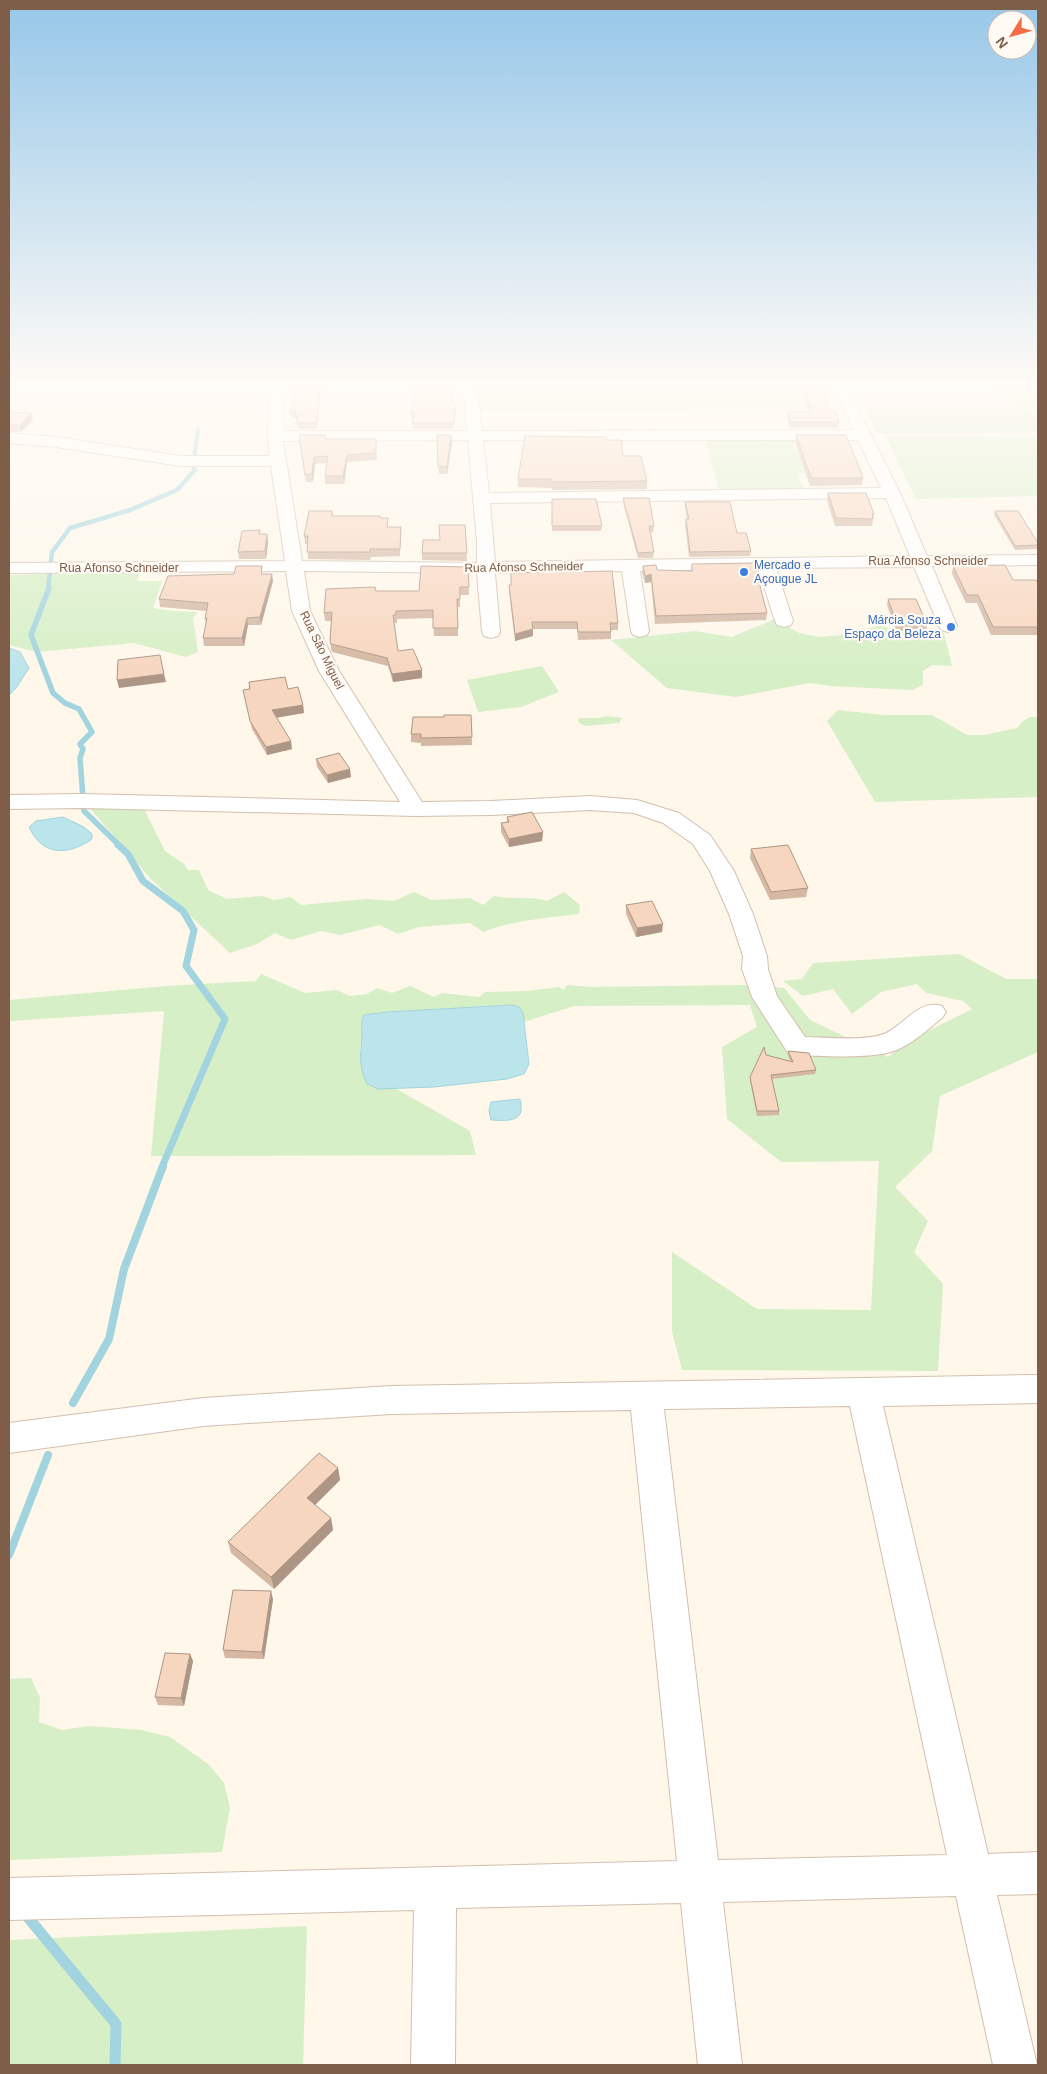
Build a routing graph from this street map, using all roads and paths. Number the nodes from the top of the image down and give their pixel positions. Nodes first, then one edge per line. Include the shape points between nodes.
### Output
1 (282, 481) edge
2 (480, 481) edge
3 (886, 481) edge
4 (892, 493) junction
5 (482, 498) junction
6 (1038, 560) edge
7 (922, 561) junction
8 (764, 563) junction
9 (294, 566) junction
10 (630, 566) junction
11 (9, 568) edge
12 (486, 568) junction
13 (784, 621) dead end
14 (948, 626) dead end
15 (640, 631) dead end
16 (491, 632) dead end
17 (9, 802) edge
18 (415, 809) junction
19 (933, 1012) dead end
20 (1038, 1389) edge
21 (863, 1392) junction
22 (646, 1396) junction
23 (9, 1438) edge
24 (1038, 1872) edge
25 (972, 1874) junction
26 (700, 1881) junction
27 (436, 1888) junction
28 (9, 1899) edge
29 (433, 2065) edge
30 (720, 2065) edge
31 (1015, 2065) edge

1 - 9 street, Rua São Miguel
2 - 5 street
3 - 4 street
4 - 5 street
4 - 7 street
5 - 12 street
6 - 7 street, Rua Afonso Schneider
7 - 8 street, Rua Afonso Schneider
7 - 14 street
8 - 10 street, Rua Afonso Schneider
8 - 13 street
9 - 11 street, Rua Afonso Schneider
9 - 12 street, Rua Afonso Schneider
9 - 18 street, Rua São Miguel via 301,611 329,671
10 - 12 street, Rua Afonso Schneider
10 - 15 street
12 - 16 street
17 - 18 street
18 - 19 street via 590,803 637,806 671,818 702,840 722,871 755,956 755,969 765,997 797,1046 858,1047 892,1042
20 - 21 street
21 - 22 street
21 - 25 street
22 - 23 street via 390,1400 203,1412
22 - 26 street
24 - 25 street
25 - 26 street
25 - 31 street
26 - 27 street
26 - 30 street
27 - 28 street
27 - 29 street

